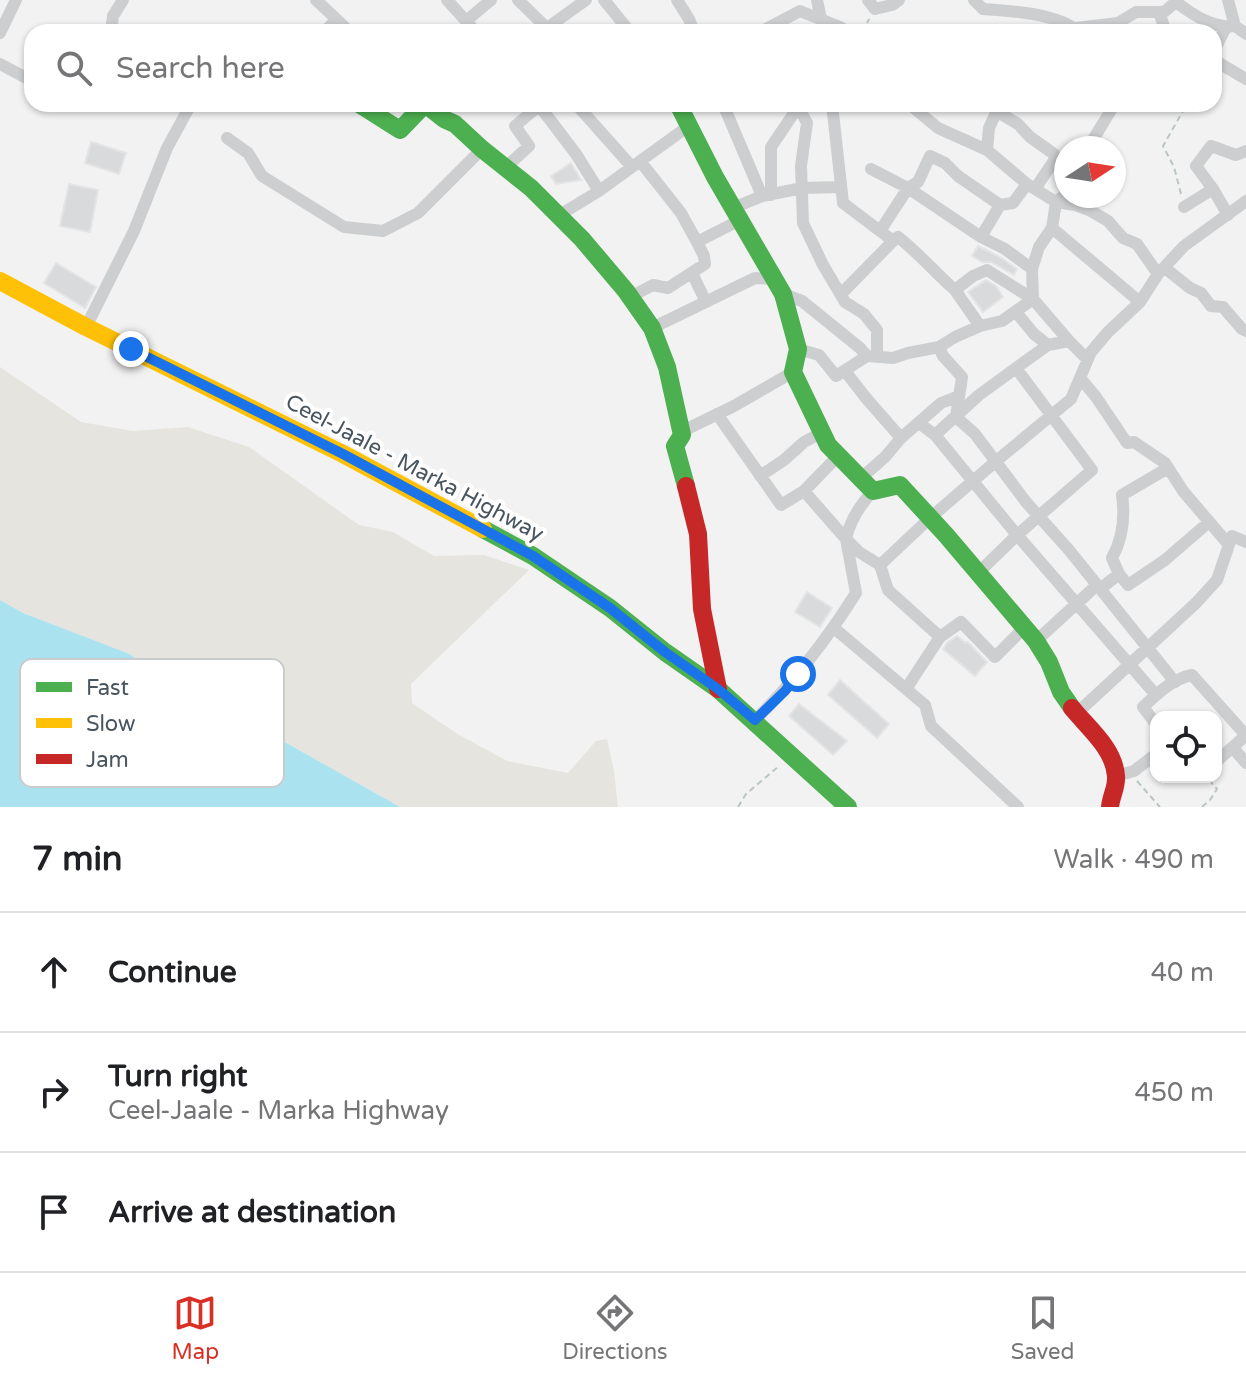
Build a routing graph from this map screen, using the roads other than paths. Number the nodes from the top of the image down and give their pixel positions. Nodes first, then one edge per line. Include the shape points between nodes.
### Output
1 (16, 0) edge
2 (123, 0) edge
3 (447, 0) edge
4 (491, 0) edge
5 (518, 0) edge
6 (586, 0) edge
7 (604, 0) edge
8 (677, 0) edge
9 (817, 0) edge
10 (899, 0) edge
11 (974, 0) edge
12 (1228, 0) edge
13 (322, 2) edge
14 (872, 5) edge
15 (1135, 6) edge
16 (1159, 12) junction
17 (336, 19) junction
18 (821, 19) junction
19 (466, 21) junction
20 (112, 24) edge
21 (332, 24) edge
22 (341, 24) edge
23 (469, 24) edge
24 (543, 24) edge
25 (556, 24) edge
26 (624, 24) edge
27 (691, 24) edge
28 (775, 24) edge
29 (833, 24) edge
30 (1064, 24) edge
31 (1120, 24) edge
32 (1163, 24) edge
33 (1214, 24) edge
34 (1236, 29) edge
35 (0, 33) edge
36 (0, 64) edge
37 (1222, 65) edge
38 (24, 77) edge
39 (1246, 79) edge
40 (187, 112) edge
41 (372, 112) edge
42 (417, 112) edge
43 (435, 112) edge
44 (530, 112) edge
45 (545, 112) edge
46 (584, 112) edge
47 (683, 112) edge
48 (727, 112) edge
49 (794, 112) edge
50 (802, 112) edge
51 (833, 112) edge
52 (919, 112) edge
53 (996, 112) edge
54 (1004, 112) edge
55 (1110, 112) edge
56 (690, 125) junction
57 (1095, 136) edge
58 (227, 138) dead end
59 (482, 149) junction
60 (987, 150) junction
61 (1246, 151) edge
62 (636, 164) junction
63 (505, 168) junction
64 (871, 169) dead end
65 (1031, 186) junction
66 (840, 187) junction
67 (802, 188) junction
68 (908, 188) junction
69 (1213, 189) junction
70 (599, 191) junction
71 (767, 195) junction
72 (1054, 195) edge
73 (1246, 201) edge
74 (1000, 205) junction
75 (1184, 207) road end
76 (1058, 208) edge
77 (1083, 208) edge
78 (737, 214) junction
79 (1228, 215) junction
80 (558, 216) junction
81 (1052, 228) junction
82 (880, 231) junction
83 (981, 237) junction
84 (894, 240) junction
85 (697, 242) junction
86 (1032, 269) junction
87 (1161, 271) junction
88 (692, 273) junction
89 (0, 281) edge
90 (779, 286) junction
91 (955, 290) junction
92 (630, 297) junction
93 (843, 298) junction
94 (1033, 299) junction
95 (706, 302) junction
96 (1140, 302) junction
97 (1016, 312) junction
98 (829, 321) junction
99 (980, 326) junction
100 (86, 327) junction
101 (652, 328) junction
102 (1246, 331) edge
103 (1069, 341) junction
104 (1048, 345) junction
105 (939, 347) junction
106 (798, 349) junction
107 (872, 356) junction
108 (1087, 359) junction
109 (1016, 368) junction
110 (845, 371) junction
111 (793, 372) junction
112 (1081, 379) junction
113 (959, 396) junction
114 (717, 414) junction
115 (1052, 416) junction
116 (956, 417) junction
117 (919, 423) junction
118 (823, 432) junction
119 (682, 435) junction
120 (935, 435) junction
121 (901, 438) junction
122 (838, 456) junction
123 (995, 462) junction
124 (1168, 468) junction
125 (760, 476) junction
126 (972, 481) junction
127 (867, 485) junction
128 (804, 491) junction
129 (1038, 516) junction
130 (930, 518) junction
131 (1209, 522) junction
132 (1017, 535) junction
133 (846, 539) junction
134 (1246, 542) edge
135 (1229, 545) junction
136 (880, 565) junction
137 (978, 573) junction
138 (1119, 574) junction
139 (1098, 587) junction
140 (1077, 603) junction
141 (834, 628) junction
142 (1030, 634) junction
143 (940, 637) junction
144 (1148, 648) junction
145 (1130, 664) junction
146 (1175, 682) junction
147 (718, 689) junction
148 (906, 689) junction
149 (1156, 695) junction
150 (1077, 713) junction
151 (1150, 716) edge
152 (755, 720) junction
153 (1245, 734) edge
154 (1233, 748) junction
155 (1222, 757) edge
156 (1150, 759) edge
157 (1246, 763) edge
158 (1123, 774) junction
159 (1106, 805) edge
160 (848, 807) edge
161 (1018, 807) edge

1 - 35 street
2 - 20 street
3 - 19 street
4 - 19 street
5 - 24 street
6 - 25 street
7 - 26 street
8 - 27 street
9 - 18 street
10 - 14 street
11 - 30 street via 983,9 1018,11
12 - 34 street
13 - 17 street
15 - 16 street
15 - 31 street
16 - 32 street
16 - 33 street via 1176,2
17 - 21 street
17 - 22 street
18 - 28 street via 800,11
18 - 29 street
19 - 23 street
36 - 38 street
37 - 39 street
40 - 100 street
41 - 42 street via 400,130
43 - 59 street
44 - 63 street via 515,126 529,146
45 - 70 street
46 - 62 street
47 - 56 street
48 - 71 street
49 - 71 street via 771,147
50 - 67 street via 807,123
51 - 66 street
52 - 60 street via 938,128
53 - 60 street
54 - 65 street via 1054,154
55 - 57 street
56 - 62 street
56 - 78 street
58 - 59 street via 248,153 262,176 344,227 383,231 418,213
59 - 63 street
60 - 65 street
61 - 69 street via 1236,155 1211,146 1205,152 1196,166
62 - 70 street
62 - 85 street via 681,213
63 - 80 street
64 - 68 street
65 - 72 street
65 - 74 street via 1013,203
66 - 67 street
66 - 82 street via 843,203
67 - 71 street
67 - 93 street via 803,223
68 - 74 street via 918,182 930,156
68 - 82 street
68 - 83 street
69 - 75 street
69 - 79 street
70 - 80 street
71 - 78 street
73 - 79 street
74 - 83 street
76 - 81 street
77 - 87 street via 1137,244
78 - 85 street
78 - 90 street
79 - 87 street via 1184,246
80 - 92 street
81 - 86 street
81 - 96 street
82 - 84 street
83 - 86 street
84 - 91 street via 898,237 913,248
84 - 93 street
85 - 88 street via 705,264
86 - 94 street
87 - 96 street
87 - 102 street via 1201,293 1211,306 1223,307
88 - 92 street via 668,288 653,285
88 - 95 street
89 - 100 street, Ceel-Jaale - Marka Highway
90 - 95 street via 755,278
90 - 98 street
90 - 106 street
91 - 94 street via 987,270
91 - 99 street
92 - 101 street
93 - 98 street
93 - 107 street via 877,330
94 - 97 street
94 - 103 street
95 - 101 street
96 - 108 street
97 - 99 street
97 - 104 street
98 - 107 street
99 - 105 street
100 - 147 street, Ceel-Jaale - Marka Highway via 343,454 533,556
101 - 119 street
103 - 104 street
103 - 108 street
104 - 109 street
105 - 107 street via 893,358
105 - 113 street via 962,377
106 - 110 street via 819,355 836,376
106 - 111 street
107 - 110 street
108 - 112 street
109 - 115 street
109 - 116 street
110 - 121 street
111 - 114 street
111 - 118 street
112 - 115 street via 1071,399
112 - 124 street via 1127,443 1134,442
113 - 116 street
113 - 117 street via 941,403
114 - 119 street
114 - 125 street
115 - 123 street
115 - 129 street via 1092,470
116 - 120 street
116 - 123 street
117 - 120 street
117 - 121 street
118 - 122 street
118 - 125 street
119 - 147 street via 675,446 698,534 702,609
120 - 126 street
121 - 127 street
122 - 127 street
122 - 128 street
123 - 126 street
123 - 129 street
124 - 131 street
124 - 138 street via 1122,495 1122,528 1112,558
125 - 128 street via 781,505
126 - 130 street
126 - 132 street
127 - 130 street via 900,485
127 - 133 street
128 - 133 street
129 - 132 street
129 - 139 street
130 - 136 street
130 - 137 street
131 - 135 street
131 - 138 street via 1128,585
132 - 137 street
132 - 140 street
133 - 136 street
133 - 141 street via 856,593
134 - 135 street via 1232,536
135 - 144 street via 1217,580
136 - 143 street via 888,590
137 - 142 street
138 - 139 street
139 - 140 street
139 - 144 street
140 - 142 street
140 - 145 street
141 - 148 street
141 - 152 street
142 - 143 street via 995,657 961,622
142 - 150 street
143 - 148 street
144 - 145 street
144 - 146 street
145 - 149 street
145 - 150 street
146 - 149 street
146 - 153 street via 1192,675
147 - 152 street, Ceel-Jaale - Marka Highway
148 - 161 street via 925,705 931,726
149 - 151 street via 1143,707
150 - 158 street
152 - 160 street, Ceel-Jaale - Marka Highway
153 - 154 street
154 - 155 street
154 - 157 street
156 - 158 street
158 - 159 street

